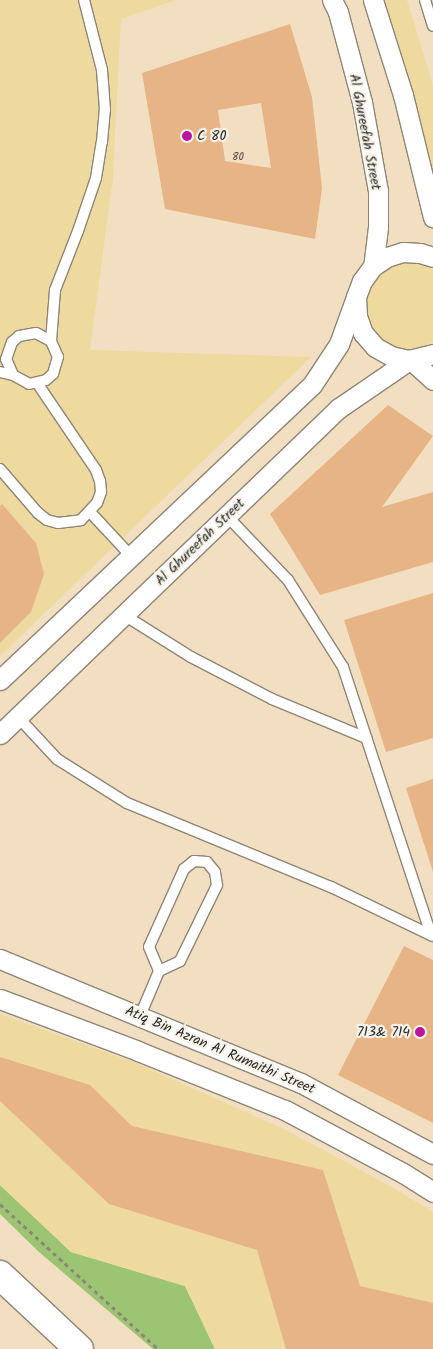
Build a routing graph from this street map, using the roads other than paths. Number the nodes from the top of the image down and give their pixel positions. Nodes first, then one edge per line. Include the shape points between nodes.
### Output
1 (84, 0) edge
2 (332, 0) edge
3 (373, 0) edge
4 (425, 0) edge
5 (433, 26) edge
6 (433, 217) edge
7 (433, 257) edge
8 (372, 266) junction
9 (356, 297) junction
10 (52, 341) junction
11 (433, 354) edge
12 (3, 356) edge
13 (410, 360) junction
14 (0, 372) edge
15 (13, 375) junction
16 (433, 380) edge
17 (38, 383) junction
18 (0, 469) edge
19 (90, 512) junction
20 (227, 516) junction
21 (132, 556) junction
22 (124, 615) junction
23 (0, 680) edge
24 (18, 717) junction
25 (0, 734) edge
26 (366, 738) junction
27 (432, 936) edge
28 (0, 959) edge
29 (159, 971) junction
30 (0, 999) edge
31 (140, 1016) junction
32 (433, 1154) edge
33 (433, 1192) edge
34 (0, 1259) edge
35 (0, 1275) edge
36 (70, 1342) edge

1 - 10 lane via 102,70 102,142 93,187 55,290
2 - 8 street, Al Ghureefah Street via 362,102 378,191 378,227
3 - 6 street via 403,95
4 - 5 lane
7 - 8 street via 403,252
8 - 9 street
9 - 13 street via 357,316 363,333 375,347 391,356
9 - 21 street via 339,344 312,385
10 - 12 lane via 36,333 19,336
10 - 17 lane via 56,348 57,366 53,374
11 - 13 street
12 - 15 lane
13 - 16 street
13 - 20 street, Al Ghureefah Street via 339,408
14 - 15 lane
15 - 17 lane via 29,384
17 - 19 lane via 96,470 101,492
18 - 19 lane via 47,520 70,523 81,520
19 - 21 lane
20 - 22 street, Al Ghureefah Street
20 - 26 lane via 288,580 338,659
21 - 23 street
22 - 24 street, Al Ghureefah Street
22 - 26 lane via 190,657 256,691
24 - 25 street, Al Ghureefah Street
24 - 27 lane via 58,759 127,803 330,887
26 - 27 lane
28 - 31 street, Atiq Bin Azran Al Rumaithi Street
29 - 29 lane via 180,961 216,885 215,872 207,862 194,862 184,869 149,947
29 - 31 lane
30 - 33 street via 285,1110
31 - 32 street, Atiq Bin Azran Al Rumaithi Street via 301,1083
34 - 36 main road
35 - 36 main road

